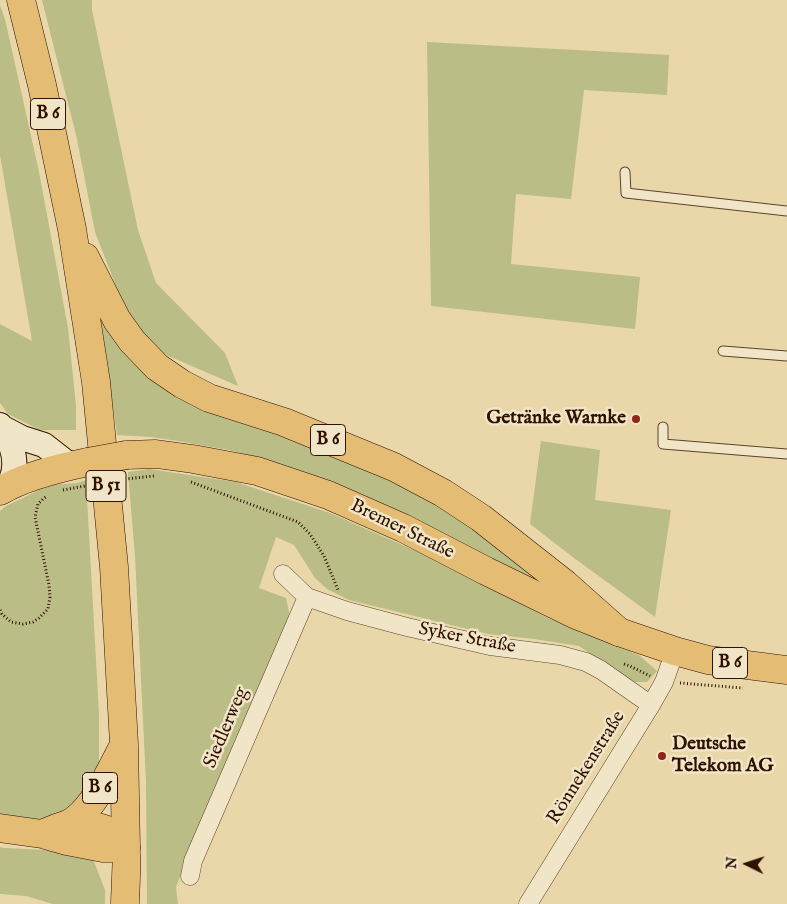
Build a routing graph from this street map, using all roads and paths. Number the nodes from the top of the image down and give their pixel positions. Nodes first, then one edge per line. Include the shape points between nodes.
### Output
1 (21, 0) edge
2 (625, 172) dead end
3 (787, 210) edge
4 (72, 230) junction
5 (723, 351) dead end
6 (787, 356) edge
7 (1, 426) edge
8 (663, 427) dead end
9 (787, 454) edge
10 (71, 473) junction
11 (154, 476) dead end
12 (163, 477) dead end
13 (186, 481) dead end
14 (2, 482) edge
15 (56, 492) dead end
16 (49, 494) dead end
17 (284, 574) dead end
18 (307, 597) junction
19 (0, 610) edge
20 (347, 611) junction
21 (619, 632) junction
22 (675, 650) junction
23 (622, 664) dead end
24 (787, 670) edge
25 (664, 682) junction
26 (750, 689) dead end
27 (651, 705) junction
28 (124, 744) junction
29 (0, 828) edge
30 (54, 830) junction
31 (126, 848) junction
32 (190, 876) dead end
33 (125, 904) edge
34 (528, 904) edge

1 - 4 main road, B 6
2 - 3 lane via 626,194
4 - 21 main road, B 6 via 117,320 157,367 209,398 284,422 385,463 443,493 481,518 565,584
4 - 28 main road, B 51 via 98,402 114,567
5 - 6 lane
7 - 10 street via 44,445
7 - 14 street via 15,462 11,481
8 - 9 lane via 663,444
10 - 14 main road, Bremer Straße / B 6 via 47,472
10 - 15 path
10 - 21 main road, Bremer Straße / B 6, bridge via 126,455 156,454 257,471 328,495 403,528 486,572
11 - 12 path
13 - 20 path via 298,522 324,556
16 - 19 path via 38,504 35,516 49,586 48,609 33,622 23,624 12,622
17 - 18 street, Syker Straße
18 - 20 street, Syker Straße
18 - 32 street, Siedlerweg via 193,861
20 - 27 street, Syker Straße via 490,646 560,655 586,662
21 - 22 main road, Bremer Straße / B 6
22 - 24 main road, Bremer Straße / B 6 via 708,660
22 - 25 street, Rönnekenstraße
23 - 25 path
25 - 26 path
25 - 27 street, Rönnekenstraße
27 - 34 street, Rönnekenstraße
28 - 30 main road, B 6 via 85,810 76,819
28 - 31 main road, B 51
29 - 30 main road, B 6
30 - 31 main road, B 6 via 97,826 108,830
31 - 33 main road, B 51

